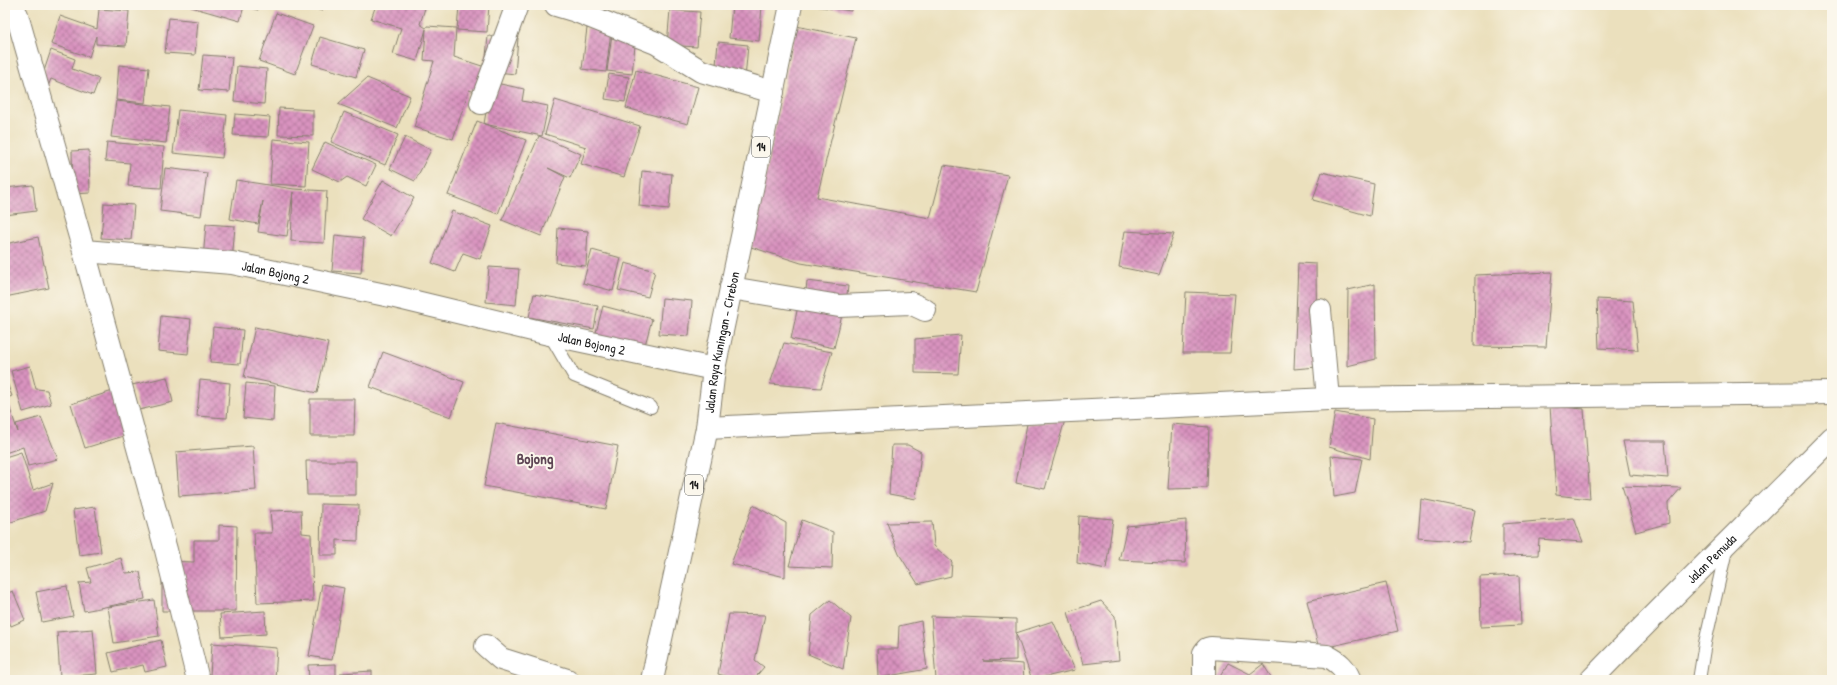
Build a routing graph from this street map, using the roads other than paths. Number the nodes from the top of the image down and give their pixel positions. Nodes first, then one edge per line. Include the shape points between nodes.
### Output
1 (11, 5) edge
2 (517, 5) edge
3 (556, 5) edge
4 (791, 5) edge
5 (773, 92) junction
6 (482, 103) dead end
7 (84, 251) junction
8 (732, 288) junction
9 (925, 310) dead end
10 (1320, 310) dead end
11 (549, 334) junction
12 (714, 369) junction
13 (1832, 393) edge
14 (1328, 399) junction
15 (651, 407) dead end
16 (707, 428) junction
17 (1832, 438) edge
18 (1727, 544) junction
19 (486, 646) dead end
20 (1204, 674) dead end
21 (198, 680) edge
22 (567, 680) edge
23 (652, 680) edge
24 (1350, 680) edge
25 (1591, 680) edge
26 (1699, 680) edge

1 - 7 main road via 17,15
2 - 6 main road
3 - 5 main road via 656,43 701,71
4 - 5 main road, Jalan Raya Kuningan - Cirebon / 14
5 - 8 main road, Jalan Raya Kuningan - Cirebon / 14
7 - 11 main road, Jalan Bojong 2 via 232,263 394,297
7 - 21 main road via 166,550
8 - 9 main road via 839,306 910,303
8 - 12 main road, Jalan Raya Kuningan - Cirebon / 14
10 - 14 main road
11 - 12 main road, Jalan Bojong 2
11 - 15 lane via 574,376
12 - 16 main road, Jalan Raya Kuningan - Cirebon / 14
13 - 14 main road
14 - 16 main road
16 - 23 main road, Jalan Raya Kuningan - Cirebon / 14
17 - 18 main road, Jalan Pemuda
18 - 25 main road, Jalan Pemuda via 1648,620
18 - 26 lane
19 - 22 main road via 500,659
20 - 24 main road via 1204,653 1206,649 1211,648 1327,656 1346,670

